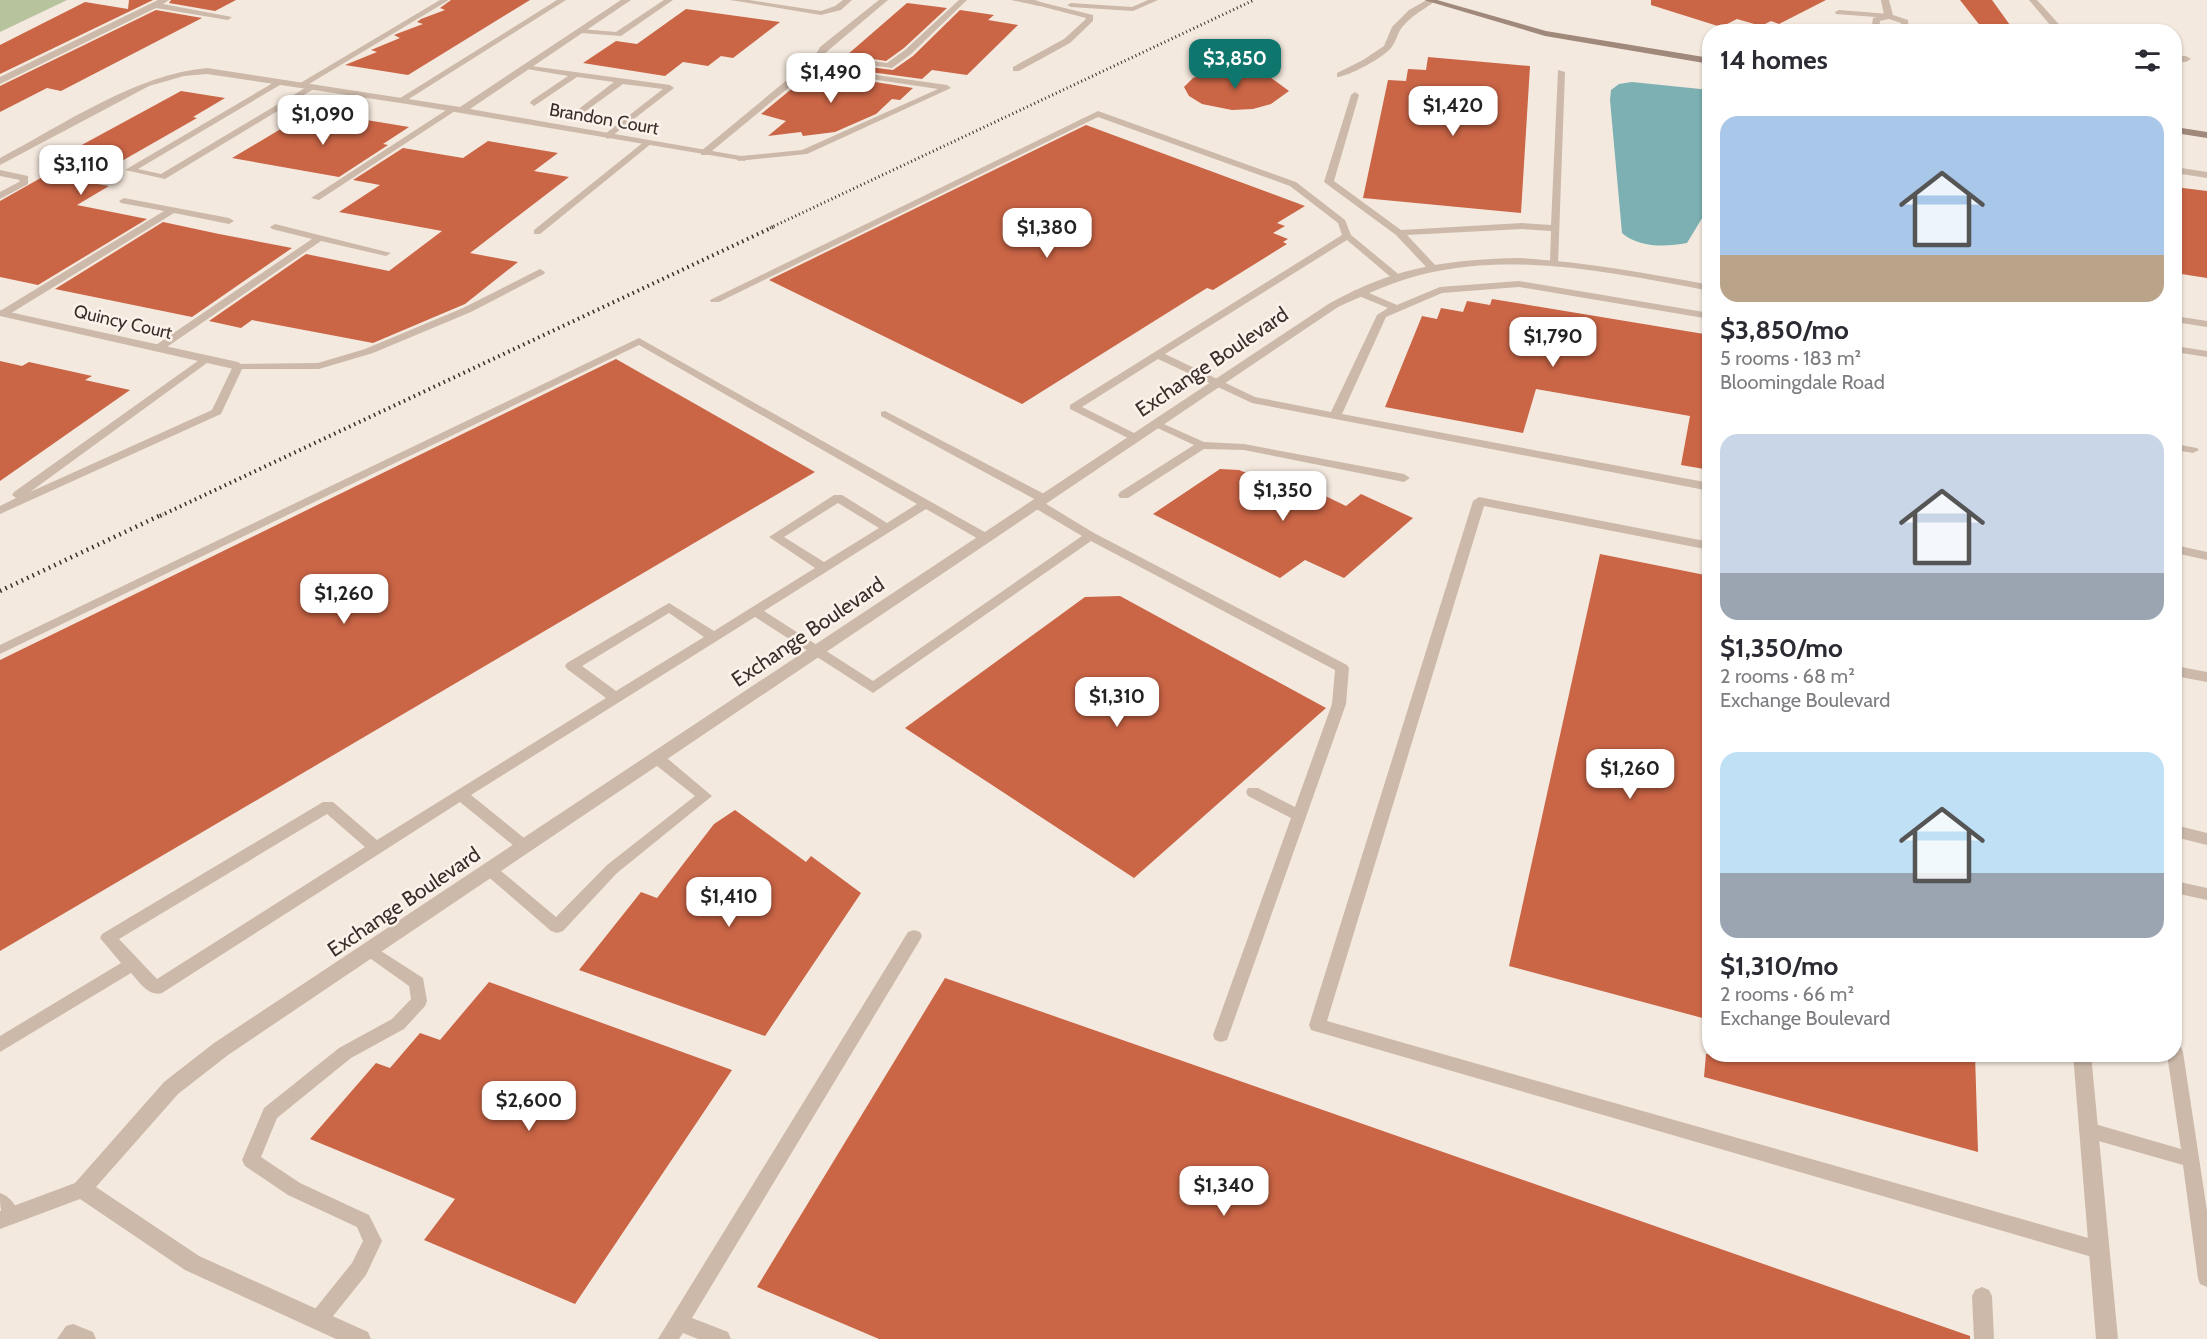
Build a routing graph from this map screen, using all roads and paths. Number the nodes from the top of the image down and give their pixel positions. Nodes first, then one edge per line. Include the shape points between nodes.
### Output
1 (165, 0) edge
2 (445, 0) edge
3 (562, 0) edge
4 (627, 0) edge
5 (669, 0) edge
6 (734, 0) edge
7 (848, 0) edge
8 (884, 0) edge
9 (963, 0) edge
10 (1015, 0) edge
11 (1154, 0) edge
12 (1885, 0) edge
13 (2032, 0) edge
14 (1429, 1) edge
15 (1039, 3) junction
16 (154, 5) junction
17 (1839, 12) dead end
18 (1889, 16) junction
19 (228, 17) dead end
20 (1876, 24) edge
21 (1905, 24) edge
22 (2053, 24) edge
23 (580, 31) junction
24 (2182, 59) edge
25 (2187, 59) dead end
26 (1702, 61) edge
27 (527, 67) junction
28 (1016, 69) dead end
29 (1561, 72) dead end
30 (576, 74) junction
31 (1340, 75) dead end
32 (0, 81) edge
33 (621, 81) junction
34 (281, 82) junction
35 (301, 85) junction
36 (313, 87) junction
37 (1354, 95) dead end
38 (256, 97) junction
39 (266, 99) dead end
40 (401, 100) junction
41 (276, 101) dead end
42 (287, 103) junction
43 (534, 103) dead end
44 (457, 110) junction
45 (583, 110) dead end
46 (2182, 131) edge
47 (2207, 135) edge
48 (608, 136) junction
49 (648, 143) junction
50 (704, 153) junction
51 (741, 159) joint
52 (0, 162) edge
53 (2182, 171) edge
54 (0, 173) edge
55 (2207, 175) edge
56 (0, 196) edge
57 (316, 198) dead end
58 (124, 201) dead end
59 (173, 210) junction
60 (229, 221) dead end
61 (274, 227) dead end
62 (1556, 228) junction
63 (537, 232) dead end
64 (1399, 232) junction
65 (1347, 236) junction
66 (319, 238) junction
67 (386, 253) dead end
68 (1555, 262) junction
69 (1432, 267) junction
70 (540, 273) dead end
71 (1397, 277) junction
72 (1702, 287) edge
73 (1358, 292) junction
74 (715, 300) dead end
75 (1396, 308) junction
76 (2, 313) edge
77 (1702, 315) edge
78 (2182, 320) edge
79 (2207, 324) edge
80 (158, 349) junction
81 (2182, 350) edge
82 (2207, 354) edge
83 (1158, 355) junction
84 (206, 360) junction
85 (238, 366) junction
86 (1216, 384) junction
87 (885, 414) dead end
88 (1335, 416) junction
89 (1156, 424) junction
90 (1136, 438) junction
91 (1202, 445) junction
92 (2182, 448) edge
93 (2193, 450) dead end
94 (1404, 478) dead end
95 (1702, 485) edge
96 (1124, 495) dead end
97 (1040, 502) junction
98 (926, 504) junction
99 (0, 509) edge
100 (887, 528) junction
101 (1090, 536) junction
102 (986, 538) junction
103 (1702, 544) edge
104 (2182, 551) edge
105 (2207, 556) edge
106 (824, 568) junction
107 (755, 611) junction
108 (714, 637) junction
109 (0, 651) edge
110 (817, 651) junction
111 (2182, 672) edge
112 (2207, 677) edge
113 (616, 698) junction
114 (657, 758) junction
115 (1253, 792) dead end
116 (462, 795) junction
117 (1299, 816) junction
118 (2182, 833) edge
119 (2207, 839) edge
120 (524, 846) junction
121 (376, 848) junction
122 (490, 870) junction
123 (2182, 889) edge
124 (2207, 894) edge
125 (914, 936) dead end
126 (370, 950) junction
127 (132, 964) junction
128 (1221, 1035) dead end
129 (0, 1045) edge
130 (2083, 1062) edge
131 (2176, 1062) edge
132 (2088, 1130) junction
133 (2191, 1160) junction
134 (82, 1189) junction
135 (0, 1201) edge
136 (6, 1218) edge
137 (2099, 1250) junction
138 (2207, 1278) edge
139 (1982, 1296) dead end
140 (318, 1320) junction
141 (679, 1322) junction
142 (347, 1337) edge
143 (67, 1339) edge
144 (86, 1339) edge
145 (668, 1339) edge
146 (721, 1339) edge
147 (1984, 1339) edge
148 (2107, 1339) edge

1 - 16 street
2 - 35 lane
3 - 40 lane
4 - 23 street
5 - 23 lane via 618,34
6 - 7 lane via 821,12 838,8
8 - 9 lane via 819,56 889,66
10 - 15 street
11 - 15 lane via 1133,9
12 - 18 street
13 - 22 street
14 - 26 main road via 1545,33
14 - 31 lane via 1395,29 1388,47
15 - 28 lane via 1082,14 1090,17 1089,21 1067,41
16 - 19 street
16 - 32 street
17 - 18 lane
18 - 20 street via 1876,20
18 - 21 street
23 - 27 street
24 - 25 street
27 - 30 lane
27 - 44 street
29 - 62 lane
30 - 33 lane
30 - 43 lane
33 - 45 lane
33 - 48 lane via 670,88
34 - 35 street, Brandon Court
34 - 38 lane
34 - 52 street, Brandon Court via 220,72 194,71 166,77
35 - 36 street, Brandon Court
36 - 40 street, Brandon Court
36 - 42 lane
37 - 64 lane via 1329,182
38 - 39 lane
38 - 42 lane via 130,170 162,177
40 - 44 street, Brandon Court
41 - 42 lane
44 - 48 street, Brandon Court
44 - 57 lane
46 - 47 main road
48 - 49 street, Brandon Court
49 - 50 street, Brandon Court
49 - 63 lane
50 - 51 street, Brandon Court
50 - 51 lane via 808,67 947,88 804,152
53 - 55 lane
54 - 56 lane via 25,178 23,184
58 - 59 lane
59 - 60 lane
59 - 76 lane
61 - 66 lane
62 - 64 lane
62 - 68 lane
64 - 69 lane
65 - 71 lane
65 - 74 lane via 1342,222 1293,184 1098,114
65 - 83 lane
66 - 67 lane
66 - 80 lane
68 - 69 street, Exchange Boulevard via 1487,261
68 - 72 street, Exchange Boulevard
69 - 71 street, Exchange Boulevard
70 - 85 lane via 467,310 320,366
71 - 73 street, Exchange Boulevard
73 - 75 lane
73 - 86 street, Exchange Boulevard
75 - 77 lane via 1440,290 1519,284
75 - 88 lane via 1382,315
76 - 80 street, Quincy Court
78 - 79 lane
80 - 84 street, Quincy Court
81 - 82 lane
83 - 86 lane
83 - 90 lane via 1074,407
84 - 85 street, Quincy Court
84 - 99 lane
85 - 99 lane via 217,412
86 - 88 lane via 1252,400
86 - 89 street, Exchange Boulevard
87 - 97 lane
88 - 95 lane
89 - 90 street, Exchange Boulevard
89 - 91 lane
90 - 97 street, Exchange Boulevard
91 - 94 lane via 1244,447
91 - 96 lane
92 - 93 lane
97 - 101 lane
97 - 102 street, Exchange Boulevard
98 - 100 lane
98 - 102 lane
98 - 109 lane via 639,341
100 - 106 lane
100 - 106 lane via 838,498 775,537
101 - 110 lane via 873,688
101 - 117 lane via 1342,668 1339,704
102 - 110 street, Exchange Boulevard
103 - 137 lane via 1479,501 1317,1024
104 - 105 lane
106 - 107 lane
107 - 108 lane
107 - 110 lane
108 - 113 lane
108 - 113 lane via 669,607 572,666
110 - 114 street, Exchange Boulevard
111 - 112 lane
113 - 116 lane
114 - 120 street, Exchange Boulevard
114 - 122 lane via 705,796 612,869 557,927
115 - 117 lane
116 - 120 lane
116 - 121 lane
117 - 128 lane
118 - 119 lane
120 - 122 street, Exchange Boulevard
121 - 127 lane via 156,988
121 - 127 lane via 328,806 108,938
122 - 126 street, Exchange Boulevard
123 - 124 lane
125 - 141 lane
126 - 134 street, Exchange Boulevard via 221,1049 171,1088
126 - 140 lane via 417,983 419,1001 398,1024 345,1053 270,1113 251,1160 294,1189 363,1221 373,1241 359,1269
127 - 129 lane
130 - 132 street
131 - 133 lane
132 - 133 lane
132 - 137 street
133 - 138 lane
134 - 136 street, Exchange Boulevard
134 - 140 street via 192,1263
135 - 136 lane
137 - 148 street
139 - 147 lane
140 - 142 street
141 - 145 lane
141 - 146 lane
143 - 144 lane via 73,1333

